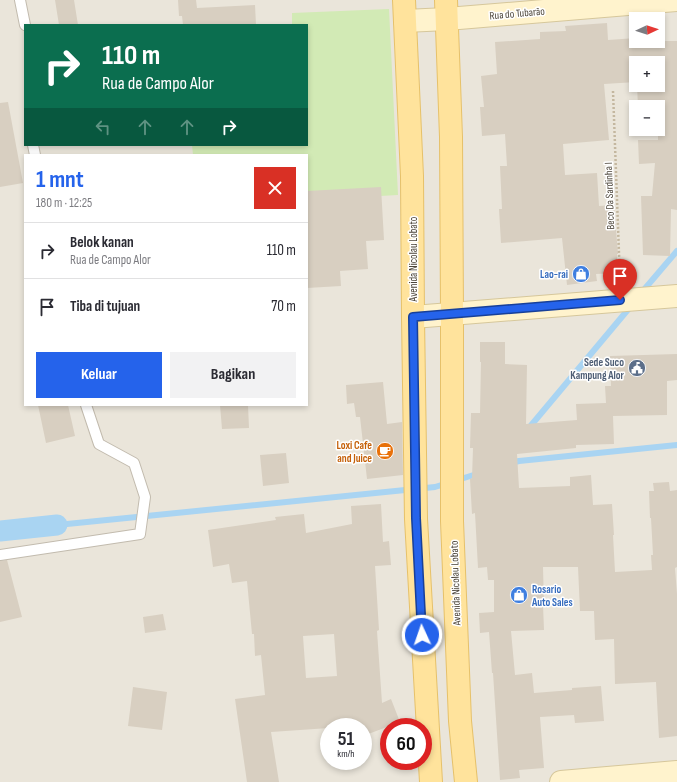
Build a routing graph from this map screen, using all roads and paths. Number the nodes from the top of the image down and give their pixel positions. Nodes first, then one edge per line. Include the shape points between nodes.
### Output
1 (20, 0) edge
2 (676, 0) edge
3 (404, 10) edge
4 (447, 10) edge
5 (25, 24) edge
6 (613, 91) dead end
7 (670, 297) edge
8 (628, 300) junction
9 (452, 314) junction
10 (413, 317) junction
11 (86, 406) edge
12 (0, 555) edge
13 (677, 772) edge
14 (431, 782) edge
15 (466, 782) edge
16 (561, 782) edge

1 - 5 lane
2 - 4 street, Rua do Tubarão
3 - 4 street, Rua do Tubarão
3 - 10 main road, Avenida Nicolau Lobato via 412,176
4 - 9 main road, Avenida Nicolau Lobato
6 - 8 path, Beco Da Sardinha I
7 - 8 street
8 - 9 street
9 - 10 street
9 - 15 main road, Avenida Nicolau Lobato via 452,521 460,721
10 - 14 main road, Avenida Nicolau Lobato via 416,518
11 - 12 lane via 99,444 134,462 146,497 140,534
13 - 16 street

